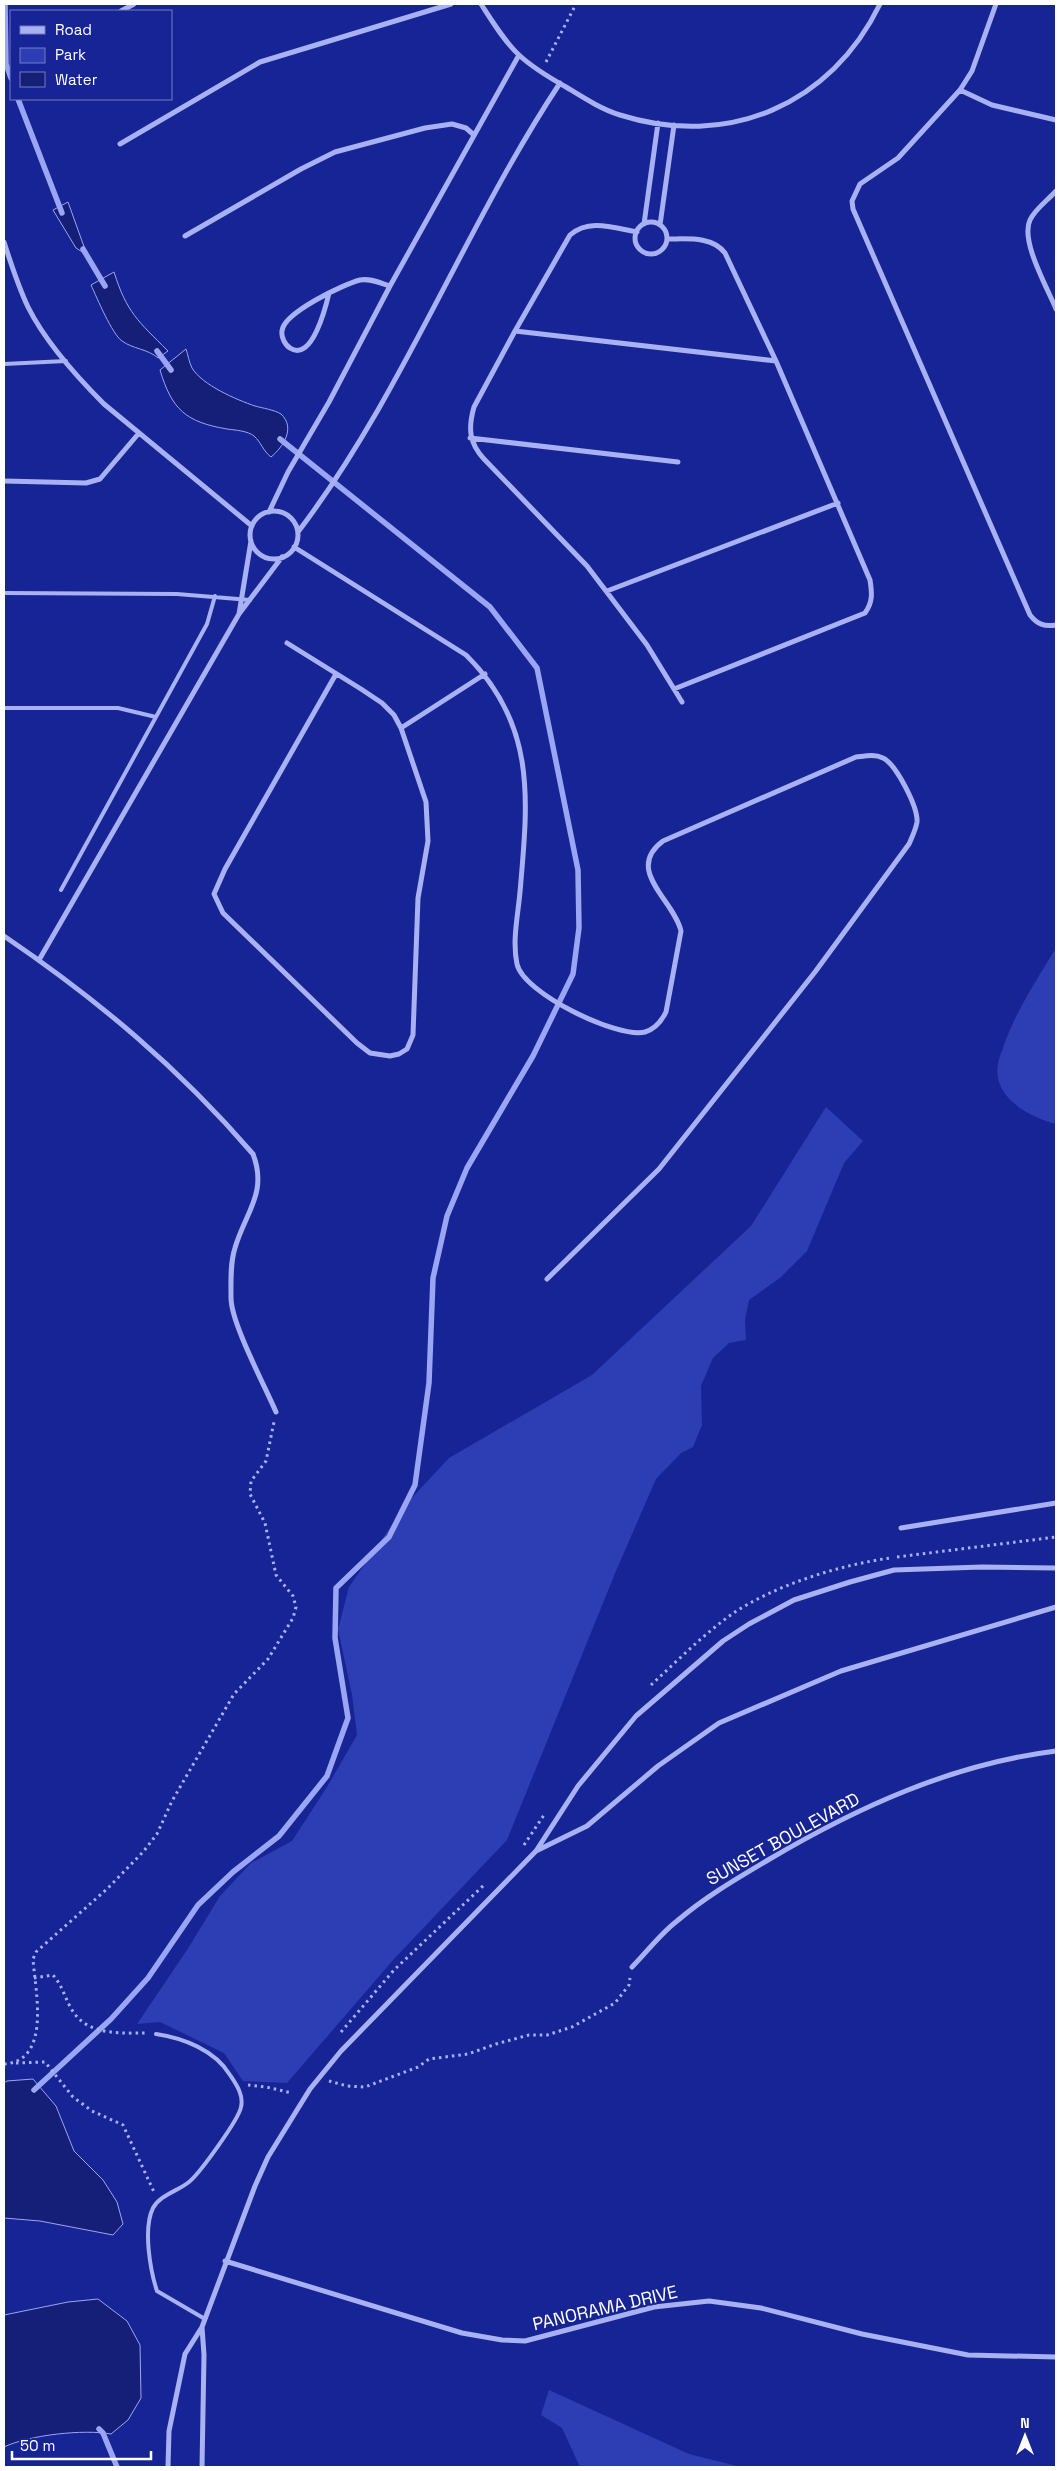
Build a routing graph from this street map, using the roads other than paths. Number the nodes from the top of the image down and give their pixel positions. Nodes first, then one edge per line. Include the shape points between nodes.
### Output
1 (134, 4) edge
2 (451, 4) edge
3 (480, 4) edge
4 (880, 4) edge
5 (996, 4) edge
6 (123, 10) edge
7 (519, 55) junction
8 (560, 83) junction
9 (960, 90) junction
10 (1056, 120) edge
11 (658, 123) junction
12 (674, 125) junction
13 (474, 135) junction
14 (120, 144) dead end
15 (1056, 191) edge
16 (644, 224) junction
17 (660, 224) junction
18 (637, 232) junction
19 (185, 236) dead end
20 (668, 239) junction
21 (4, 242) edge
22 (390, 286) junction
23 (329, 293) junction
24 (1056, 309) edge
25 (515, 330) junction
26 (66, 361) junction
27 (776, 361) junction
28 (4, 364) edge
29 (139, 433) junction
30 (470, 438) junction
31 (678, 462) dead end
32 (4, 481) edge
33 (838, 503) junction
34 (269, 512) junction
35 (252, 526) junction
36 (298, 532) junction
37 (251, 541) junction
38 (294, 547) junction
39 (282, 558) junction
40 (607, 591) junction
41 (4, 593) edge
42 (215, 596) junction
43 (242, 599) junction
44 (250, 600) junction
45 (239, 614) junction
46 (1056, 624) edge
47 (287, 643) dead end
48 (336, 674) junction
49 (486, 674) junction
50 (674, 688) junction
51 (682, 702) dead end
52 (4, 708) edge
53 (156, 717) junction
54 (401, 728) junction
55 (61, 890) dead end
56 (4, 936) edge
57 (39, 960) junction
58 (547, 1279) dead end
59 (276, 1412) road end
60 (1056, 1503) edge
61 (901, 1528) dead end
62 (1056, 1568) edge
63 (1056, 1607) edge
64 (1056, 1750) edge
65 (536, 1851) junction
66 (632, 1967) road end
67 (156, 2034) road end
68 (225, 2262) junction
69 (205, 2319) junction
70 (202, 2327) junction
71 (1056, 2357) edge
72 (168, 2467) edge
73 (202, 2467) edge

1 - 6 street
2 - 14 street via 260,62
3 - 7 street
4 - 12 street via 869,27 846,58 821,83 791,101 726,124
5 - 9 street via 972,71
7 - 8 street
7 - 13 street
8 - 11 street via 619,114
8 - 36 street via 527,133 374,416 329,490
9 - 10 street via 992,105
9 - 46 street via 898,158 860,184 852,201 853,209 1030,615 1037,623
11 - 12 street
11 - 16 street
12 - 17 street
13 - 19 street via 466,128 452,124 335,152
13 - 22 street
15 - 24 street via 1030,220 1028,240
16 - 17 street
16 - 18 street
17 - 20 street
18 - 20 street via 638,247 650,254 664,249
18 - 25 street via 600,225 578,228 570,235
20 - 27 street via 699,240 719,246
21 - 26 street via 28,307
22 - 23 street via 361,280
22 - 34 street
23 - 23 street via 292,316 284,325 282,332 287,346 300,350 312,340 325,313
25 - 27 street
25 - 30 street via 474,407
26 - 28 lane
26 - 29 street via 104,404
27 - 33 street
29 - 32 street via 100,479 86,483
29 - 35 street
30 - 31 street
30 - 40 street via 475,449
33 - 40 street
33 - 50 street via 870,580 872,598 865,613
34 - 35 street
34 - 36 street via 291,518
35 - 37 street
36 - 38 street
37 - 39 street via 266,558
37 - 43 street
38 - 39 street
38 - 49 street via 466,654
39 - 44 street
40 - 50 street
41 - 42 lane
42 - 43 lane
42 - 53 lane via 207,624
43 - 44 lane
43 - 45 street
44 - 45 street
45 - 57 street
47 - 48 street
48 - 54 street via 382,703
48 - 54 street via 225,869 214,894 223,913 358,1043 379,1056 399,1054 407,1049 413,1035 418,898 428,841 426,802
49 - 54 street
49 - 58 street via 508,713 524,764 526,809 516,927 517,964 521,974 540,992 580,1014 622,1031 646,1032 666,1012 681,931 679,921 649,875 649,857 663,841 856,757 872,755 890,763 899,775 917,821 909,844 815,972 659,1169
50 - 51 street
52 - 53 lane via 118,708
53 - 55 lane
56 - 57 street
57 - 59 street via 150,1047 253,1154 259,1183 232,1260 231,1300
60 - 61 street
62 - 65 street via 982,1566 894,1570 794,1600 749,1624 691,1667 636,1716 578,1786
63 - 65 street via 841,1671 719,1723 658,1766 587,1826
64 - 66 street, SUNSET BOULEVARD via 1016,1756 932,1779 836,1821 711,1894 675,1922
65 - 68 street via 341,2051 319,2078 268,2157
67 - 69 lane via 175,2037 200,2048 224,2065 238,2088 241,2107 208,2158 190,2181 158,2200 148,2224 151,2272 157,2290
68 - 69 street
68 - 71 street, PANORAMA DRIVE via 462,2333 502,2340 525,2341 654,2307 709,2301 760,2308 968,2356
69 - 70 street
70 - 72 street via 184,2354 169,2430
70 - 73 street

